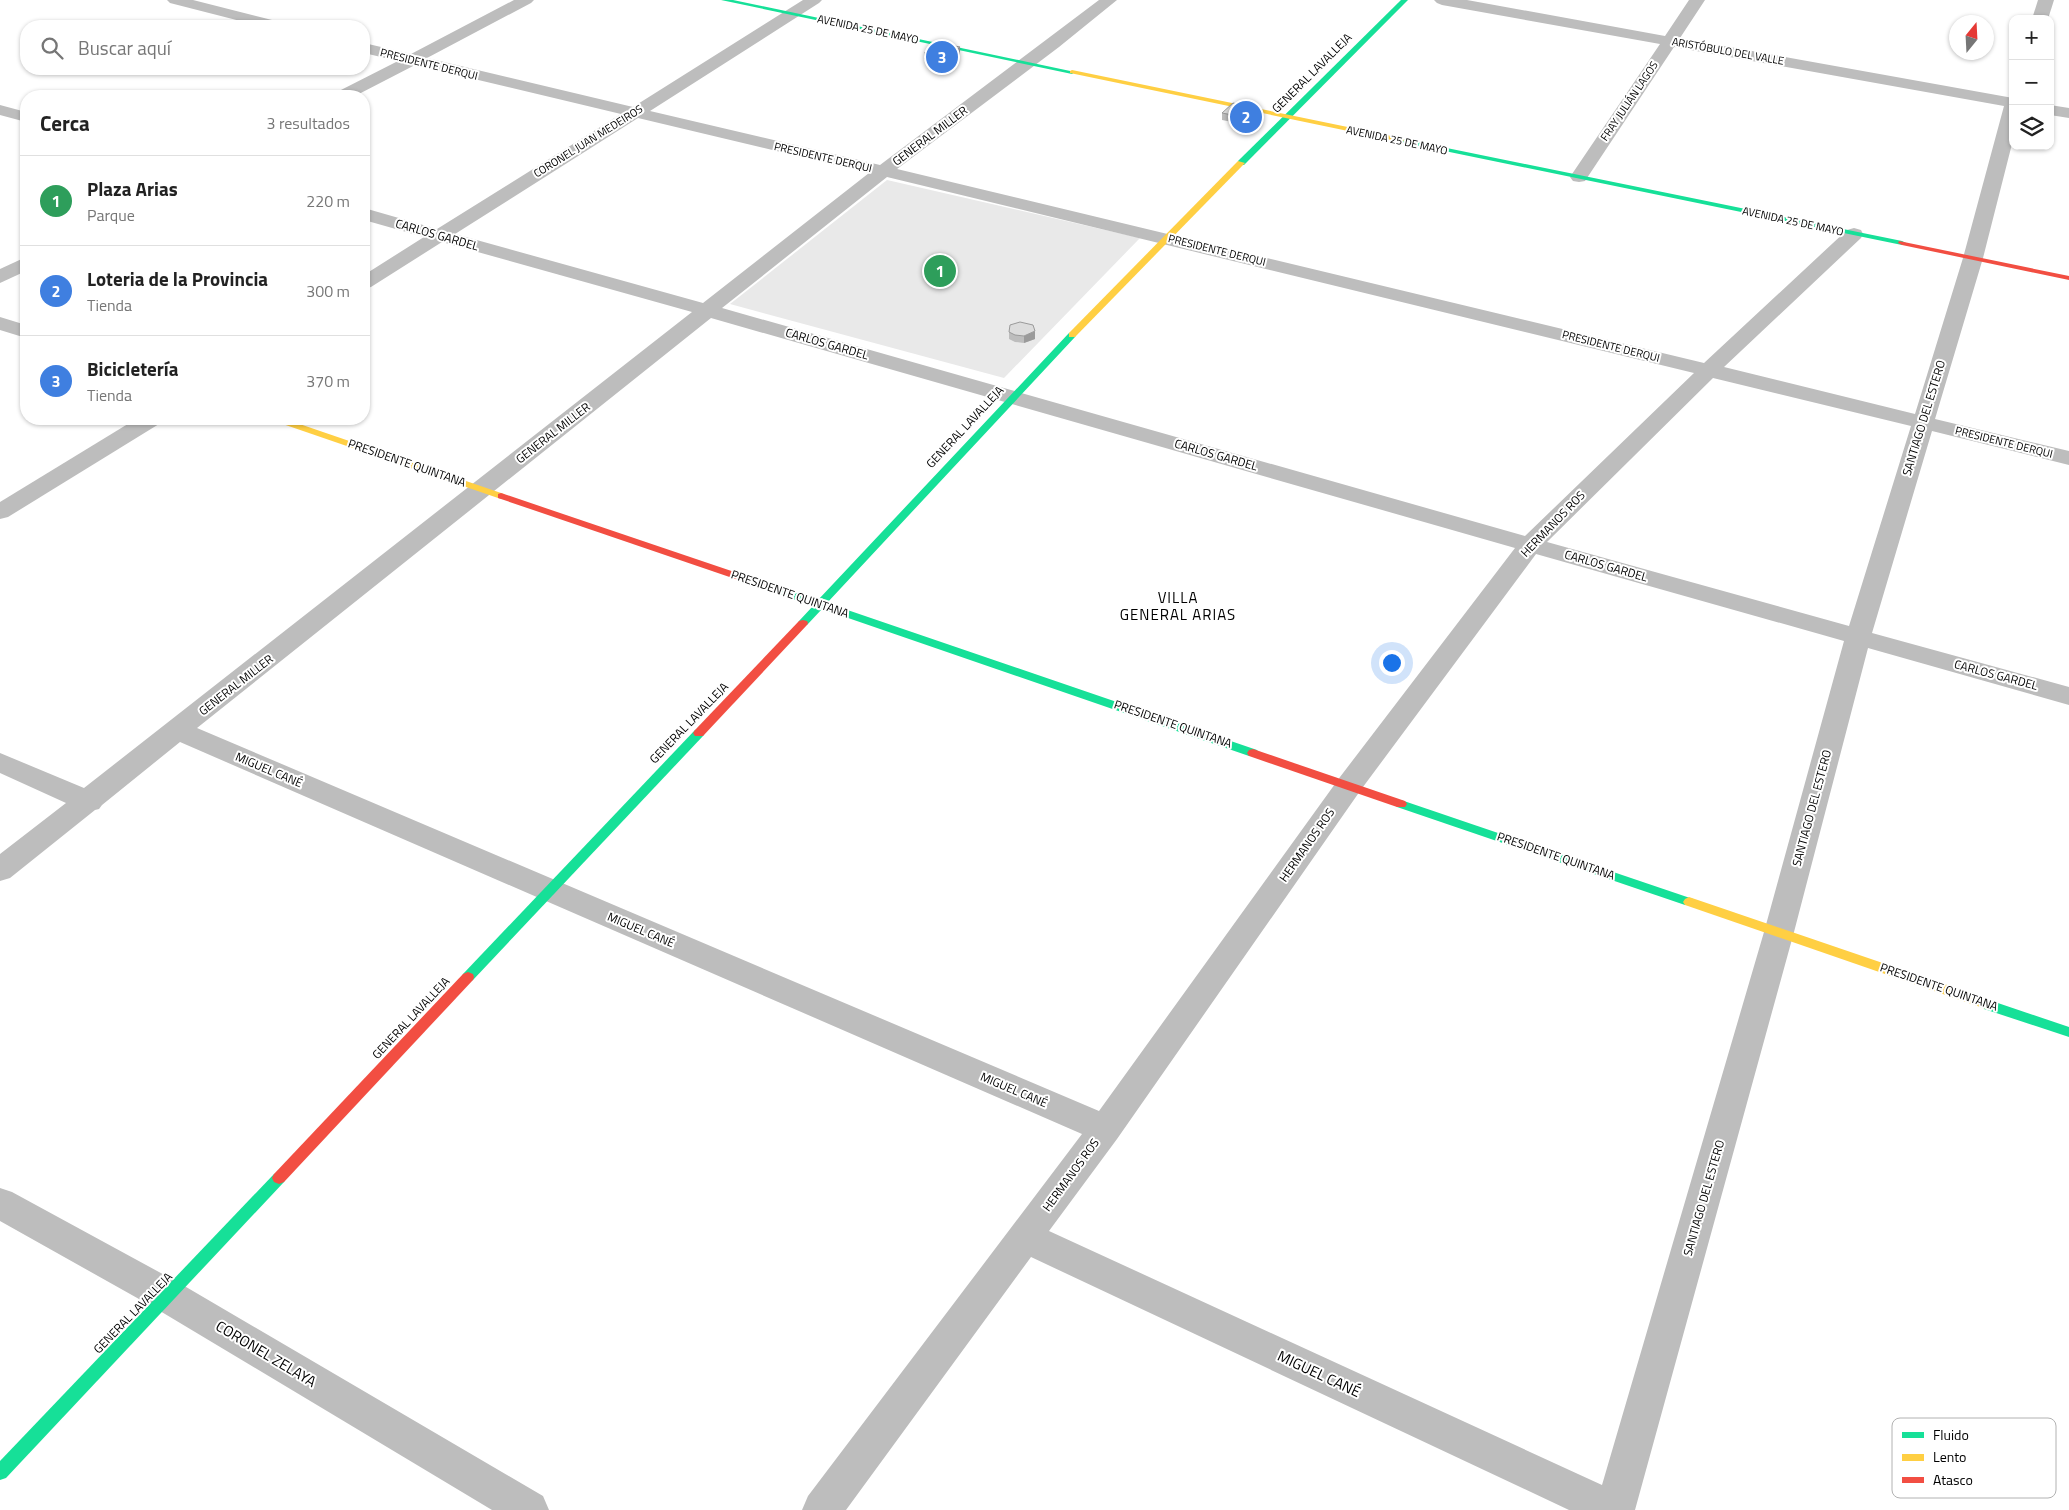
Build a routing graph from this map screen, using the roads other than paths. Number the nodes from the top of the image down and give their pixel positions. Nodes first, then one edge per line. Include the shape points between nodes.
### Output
1 (175, 0) edge
2 (526, 0) edge
3 (724, 0) edge
4 (814, 0) edge
5 (1109, 0) edge
6 (1405, 0) edge
7 (1442, 0) edge
8 (1697, 0) edge
9 (2046, 0) edge
10 (792, 14) junction
11 (2041, 15) edge
12 (254, 20) edge
13 (1670, 41) junction
14 (370, 50) edge
15 (411, 60) junction
16 (1029, 63) junction
17 (354, 90) edge
18 (2009, 104) edge
19 (0, 110) edge
20 (2054, 111) edge
21 (634, 112) junction
22 (2069, 113) edge
23 (20, 115) edge
24 (1287, 117) junction
25 (2009, 120) edge
26 (883, 171) junction
27 (1578, 177) junction
28 (370, 216) edge
29 (1854, 234) junction
30 (438, 236) junction
31 (1167, 238) junction
32 (1973, 258) junction
33 (20, 266) edge
34 (0, 277) edge
35 (2069, 278) edge
36 (370, 279) edge
37 (707, 311) junction
38 (0, 323) edge
39 (20, 330) edge
40 (1709, 370) junction
41 (1013, 396) junction
42 (1923, 423) junction
43 (141, 425) edge
44 (295, 425) edge
45 (2069, 458) edge
46 (483, 489) junction
47 (0, 512) edge
48 (1530, 545) junction
49 (821, 604) junction
50 (1858, 637) junction
51 (2069, 696) edge
52 (178, 731) junction
53 (0, 762) edge
54 (1350, 784) junction
55 (89, 802) junction
56 (0, 870) edge
57 (549, 890) junction
58 (1779, 932) junction
59 (2069, 1032) edge
60 (1105, 1129) junction
61 (0, 1203) edge
62 (1026, 1237) junction
63 (168, 1296) junction
64 (0, 1472) edge
65 (529, 1510) edge
66 (822, 1510) edge
67 (1614, 1510) edge

1 - 12 street
2 - 15 street
3 - 10 street, AVENIDA 25 DE MAYO
4 - 10 street, CORONEL JUAN MEDEIROS
5 - 16 street, GENERAL MILLER
6 - 24 street, GENERAL LAVALLEJA
7 - 13 street, ARISTÓBULO DEL VALLE
8 - 13 street, FRAY JULIÁN LAGOS
9 - 11 street
10 - 16 street, AVENIDA 25 DE MAYO
10 - 21 street, CORONEL JUAN MEDEIROS
13 - 18 street, ARISTÓBULO DEL VALLE
13 - 27 street, FRAY JULIÁN LAGOS
14 - 15 street, PRESIDENTE DERQUI
15 - 17 street
15 - 21 street, PRESIDENTE DERQUI
16 - 24 street, AVENIDA 25 DE MAYO
16 - 26 street, GENERAL MILLER
19 - 23 street
20 - 22 street
21 - 26 street, PRESIDENTE DERQUI
21 - 30 street, CORONEL JUAN MEDEIROS
24 - 27 street, AVENIDA 25 DE MAYO
24 - 31 street, GENERAL LAVALLEJA
25 - 32 street, SANTIAGO DEL ESTERO
26 - 31 street, PRESIDENTE DERQUI
26 - 37 street, GENERAL MILLER
27 - 29 street, AVENIDA 25 DE MAYO
28 - 30 street, CARLOS GARDEL
29 - 32 street, AVENIDA 25 DE MAYO
29 - 40 street, HERMANOS ROS
30 - 36 street, CORONEL JUAN MEDEIROS
30 - 37 street, CARLOS GARDEL
31 - 40 street, PRESIDENTE DERQUI
31 - 41 street, GENERAL LAVALLEJA
32 - 35 street, AVENIDA 25 DE MAYO
32 - 42 street, SANTIAGO DEL ESTERO
33 - 34 street
37 - 41 street, CARLOS GARDEL
37 - 46 street, GENERAL MILLER
38 - 39 street
40 - 42 street, PRESIDENTE DERQUI
40 - 48 street, HERMANOS ROS
41 - 48 street, CARLOS GARDEL
41 - 49 street, GENERAL LAVALLEJA
42 - 45 street, PRESIDENTE DERQUI
42 - 50 street, SANTIAGO DEL ESTERO
43 - 47 street
44 - 46 street, PRESIDENTE QUINTANA
46 - 49 street, PRESIDENTE QUINTANA
46 - 52 street, GENERAL MILLER
48 - 50 street, CARLOS GARDEL
48 - 54 street, HERMANOS ROS
49 - 54 street, PRESIDENTE QUINTANA
49 - 57 street, GENERAL LAVALLEJA
50 - 51 street, CARLOS GARDEL
50 - 58 street, SANTIAGO DEL ESTERO
52 - 55 street, GENERAL MILLER
52 - 57 street, MIGUEL CANÉ
53 - 55 street
54 - 58 street, PRESIDENTE QUINTANA
54 - 60 street, HERMANOS ROS
55 - 56 street, GENERAL MILLER
57 - 60 street, MIGUEL CANÉ
57 - 63 street, GENERAL LAVALLEJA
58 - 59 street, PRESIDENTE QUINTANA
58 - 67 street, SANTIAGO DEL ESTERO
60 - 62 street, HERMANOS ROS
61 - 63 street, CORONEL ZELAYA
62 - 66 street, HERMANOS ROS
62 - 67 street, MIGUEL CANÉ
63 - 64 street, GENERAL LAVALLEJA
63 - 65 street, CORONEL ZELAYA

